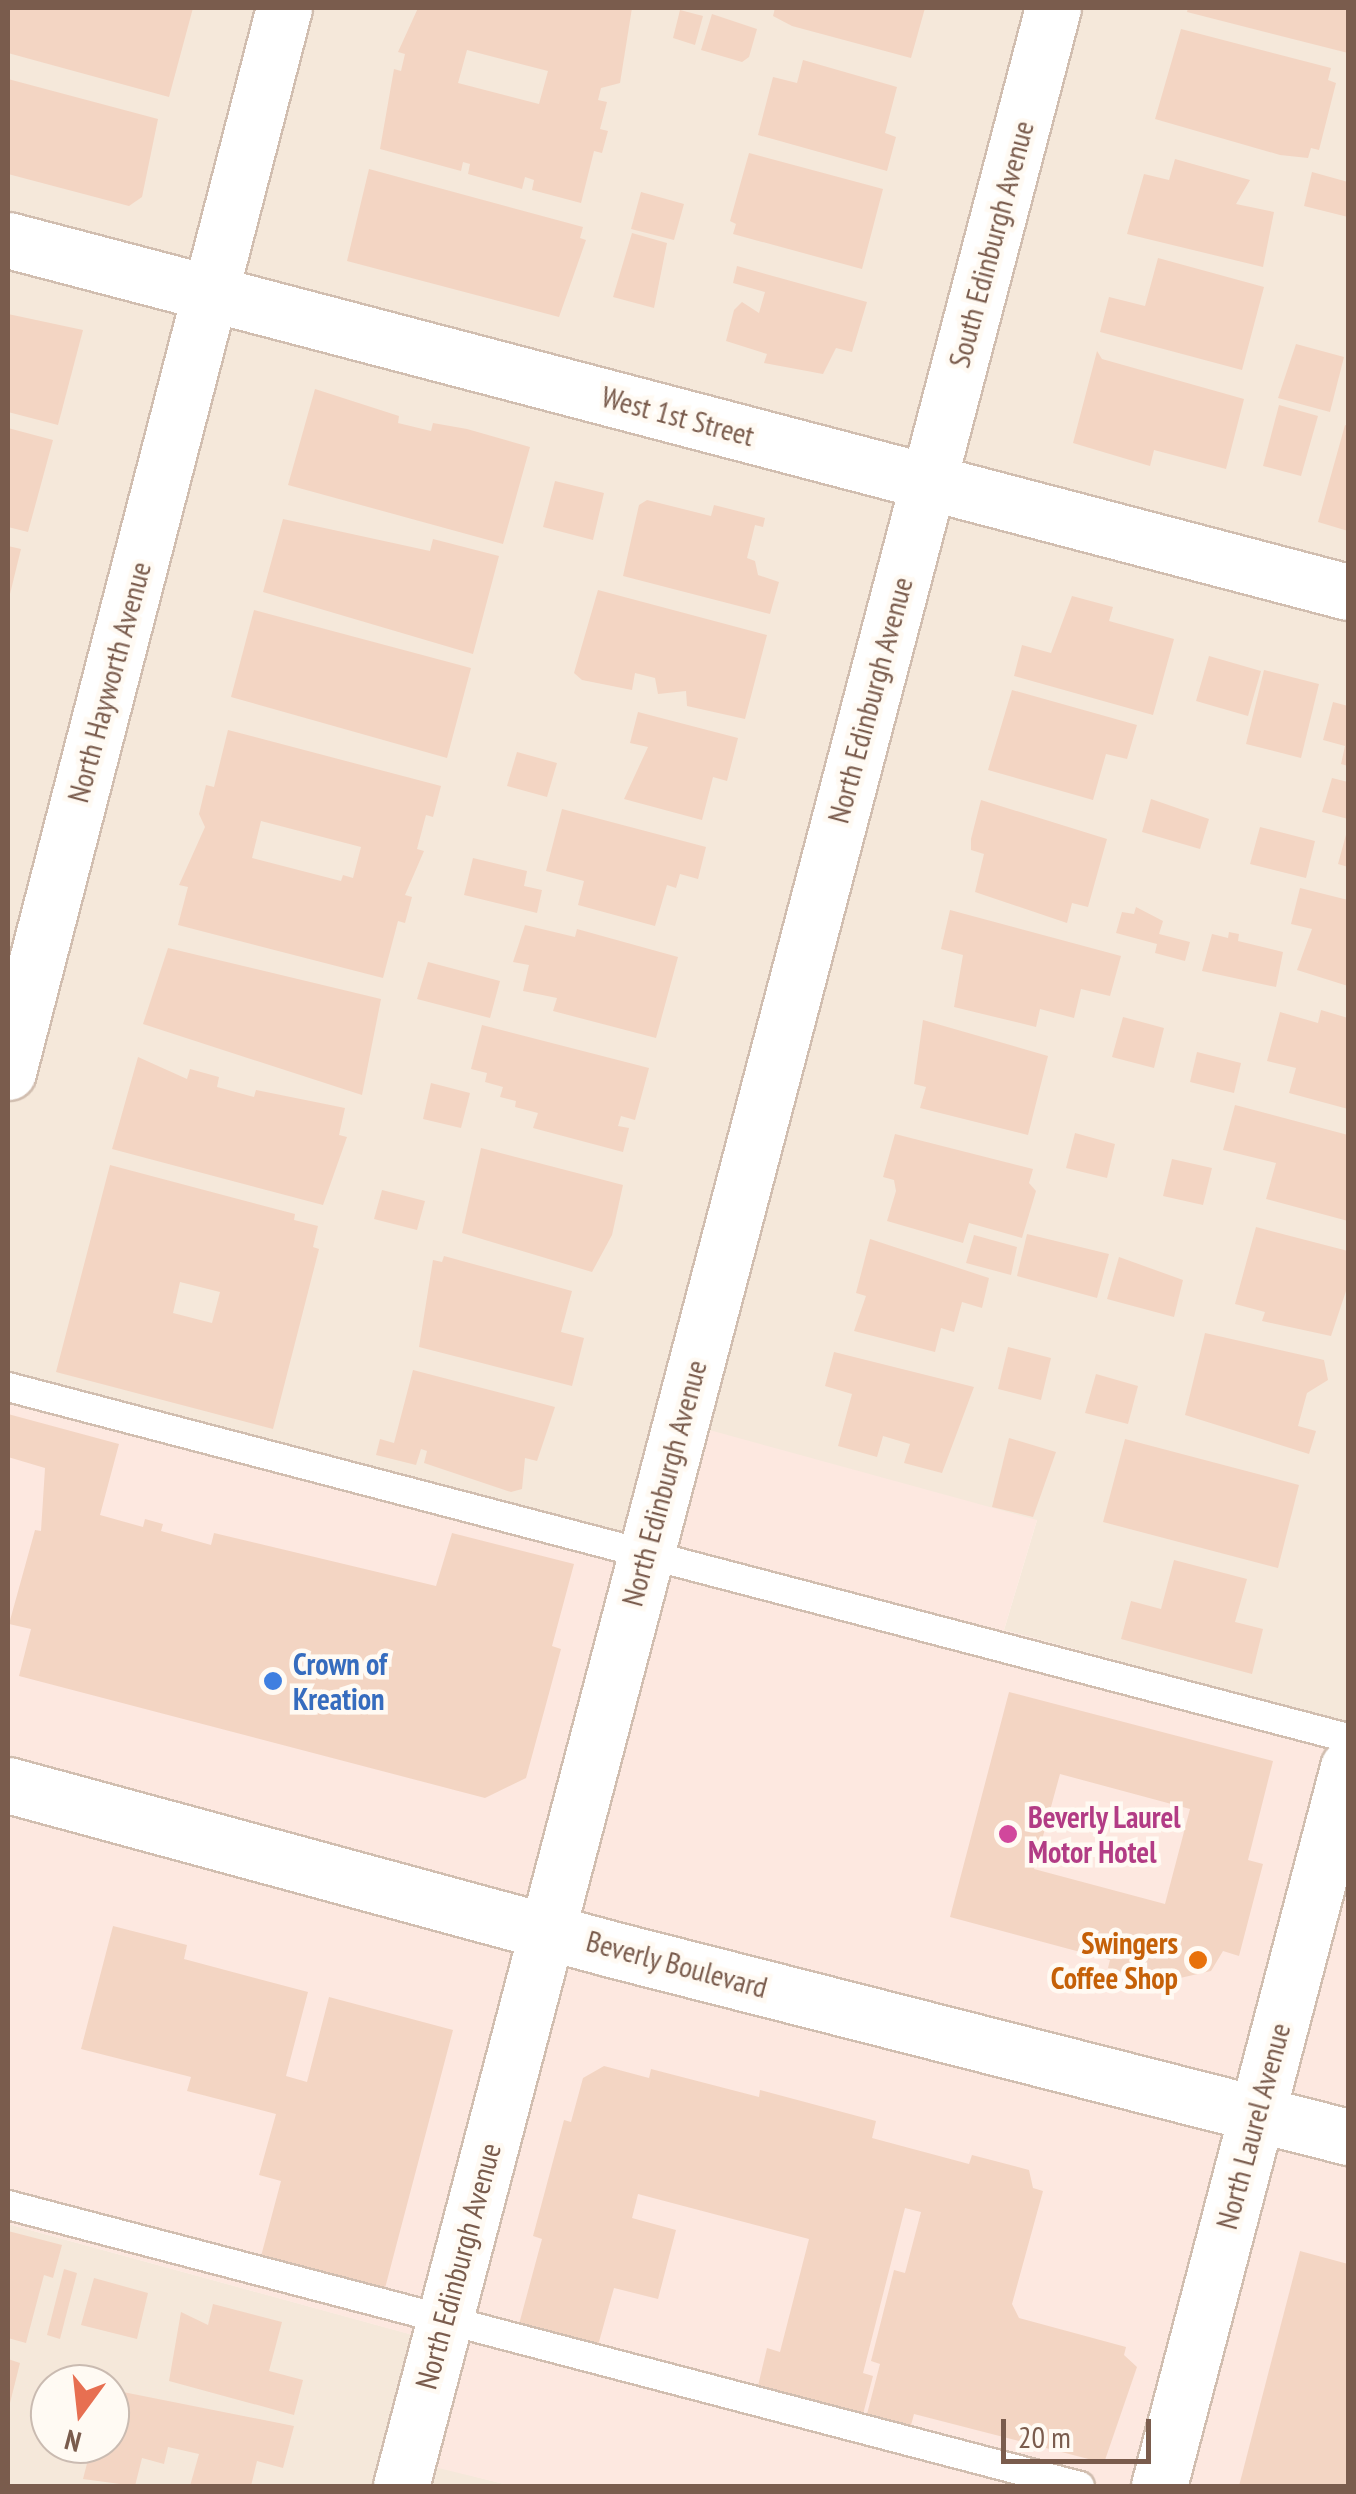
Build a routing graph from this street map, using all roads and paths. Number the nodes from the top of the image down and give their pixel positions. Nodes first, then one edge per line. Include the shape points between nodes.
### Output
1 (284, 8) edge
2 (1053, 8) edge
3 (8, 240) edge
4 (211, 292) junction
5 (928, 480) junction
6 (1348, 592) edge
7 (8, 1072) edge
8 (8, 1387) edge
9 (646, 1554) junction
10 (1348, 1738) edge
11 (1348, 1767) edge
12 (8, 1785) edge
13 (548, 1929) junction
14 (1258, 2112) junction
15 (1348, 2136) edge
16 (8, 2206) edge
17 (443, 2320) junction
18 (401, 2486) edge
19 (1080, 2486) edge
20 (1159, 2486) edge

1 - 4 street, North Hayworth Avenue
2 - 5 street, South Edinburgh Avenue
3 - 4 street, West 1st Street
4 - 5 street, West 1st Street
4 - 7 street, North Hayworth Avenue
5 - 6 street, West 1st Street
5 - 9 street, North Edinburgh Avenue
8 - 9 lane
9 - 10 lane
9 - 13 street, North Edinburgh Avenue
11 - 14 street, North Laurel Avenue
12 - 13 street, Beverly Boulevard
13 - 14 street, Beverly Boulevard
13 - 17 street, North Edinburgh Avenue
14 - 15 street, Beverly Boulevard
14 - 20 street, North Laurel Avenue
16 - 17 lane
17 - 18 street, North Edinburgh Avenue
17 - 19 lane

